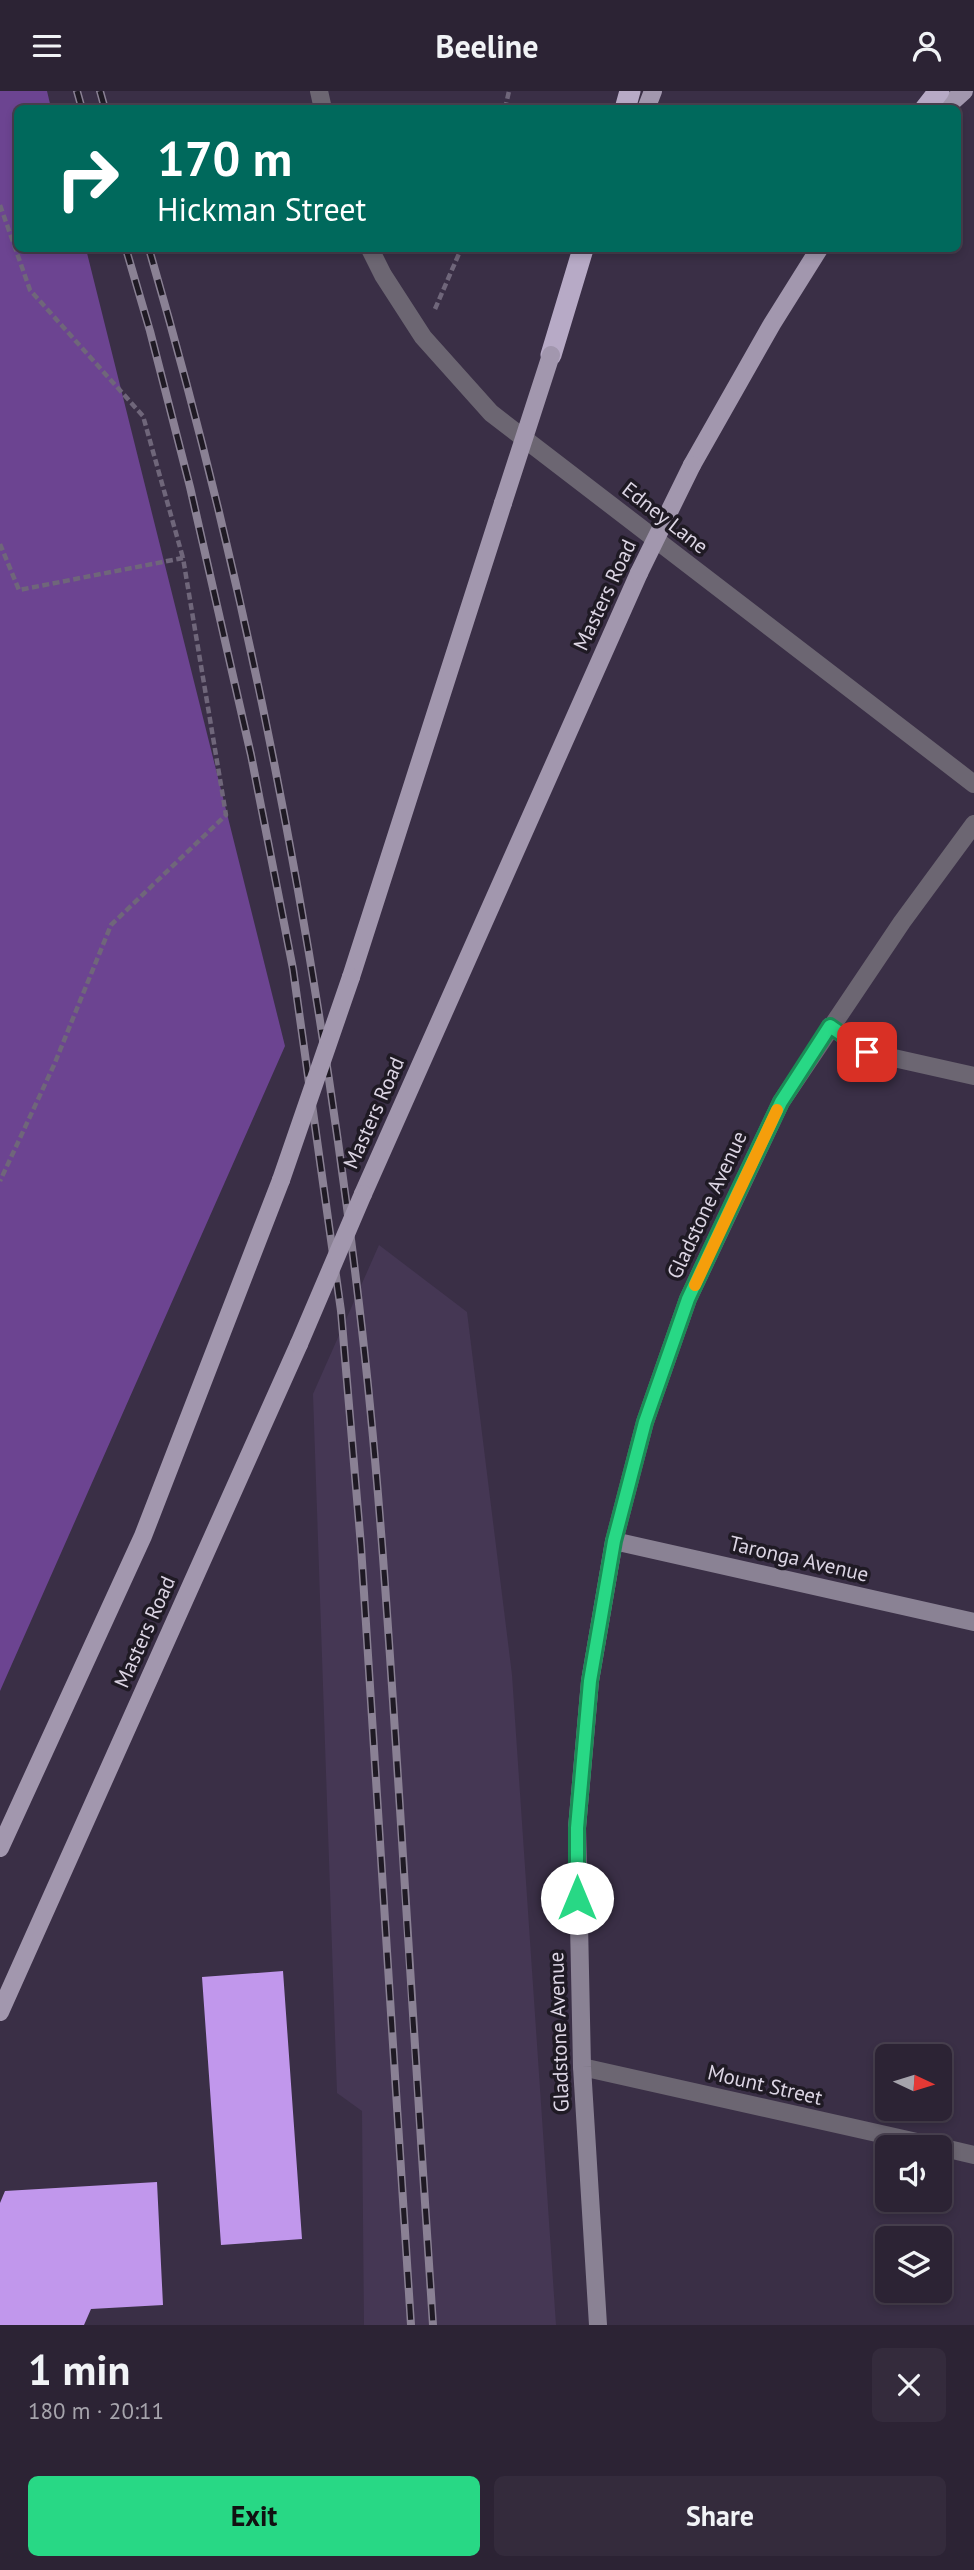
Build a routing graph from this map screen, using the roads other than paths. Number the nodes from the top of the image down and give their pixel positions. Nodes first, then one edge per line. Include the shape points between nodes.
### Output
1 (939, 91) edge
2 (964, 91) edge
3 (928, 105) edge
4 (948, 105) edge
5 (372, 252) edge
6 (582, 252) edge
7 (591, 252) edge
8 (817, 252) edge
9 (551, 355) junction
10 (974, 784) edge
11 (974, 824) edge
12 (830, 1026) junction
13 (974, 1076) edge
14 (614, 1541) junction
15 (974, 1622) edge
16 (0, 1848) edge
17 (0, 2012) edge
18 (582, 2067) junction
19 (885, 2135) edge
20 (952, 2150) edge
21 (974, 2155) edge
22 (598, 2325) edge

1 - 3 highway
2 - 4 main road
5 - 10 street, Edney Lane via 423,337 491,413
6 - 9 highway
7 - 9 main road, Masters Road
8 - 17 main road, Masters Road, bridge via 692,465 639,573
9 - 16 main road, Masters Road, bridge via 281,1180 143,1537
11 - 12 street, Gladstone Avenue
12 - 13 street via 867,1052
12 - 14 street, Gladstone Avenue via 781,1102 688,1299 645,1422
14 - 15 main road, Taronga Avenue
14 - 18 main road, Gladstone Avenue via 590,1681 577,1828
18 - 19 street, Mount Street
18 - 22 main road, Gladstone Avenue
20 - 21 street, Mount Street

